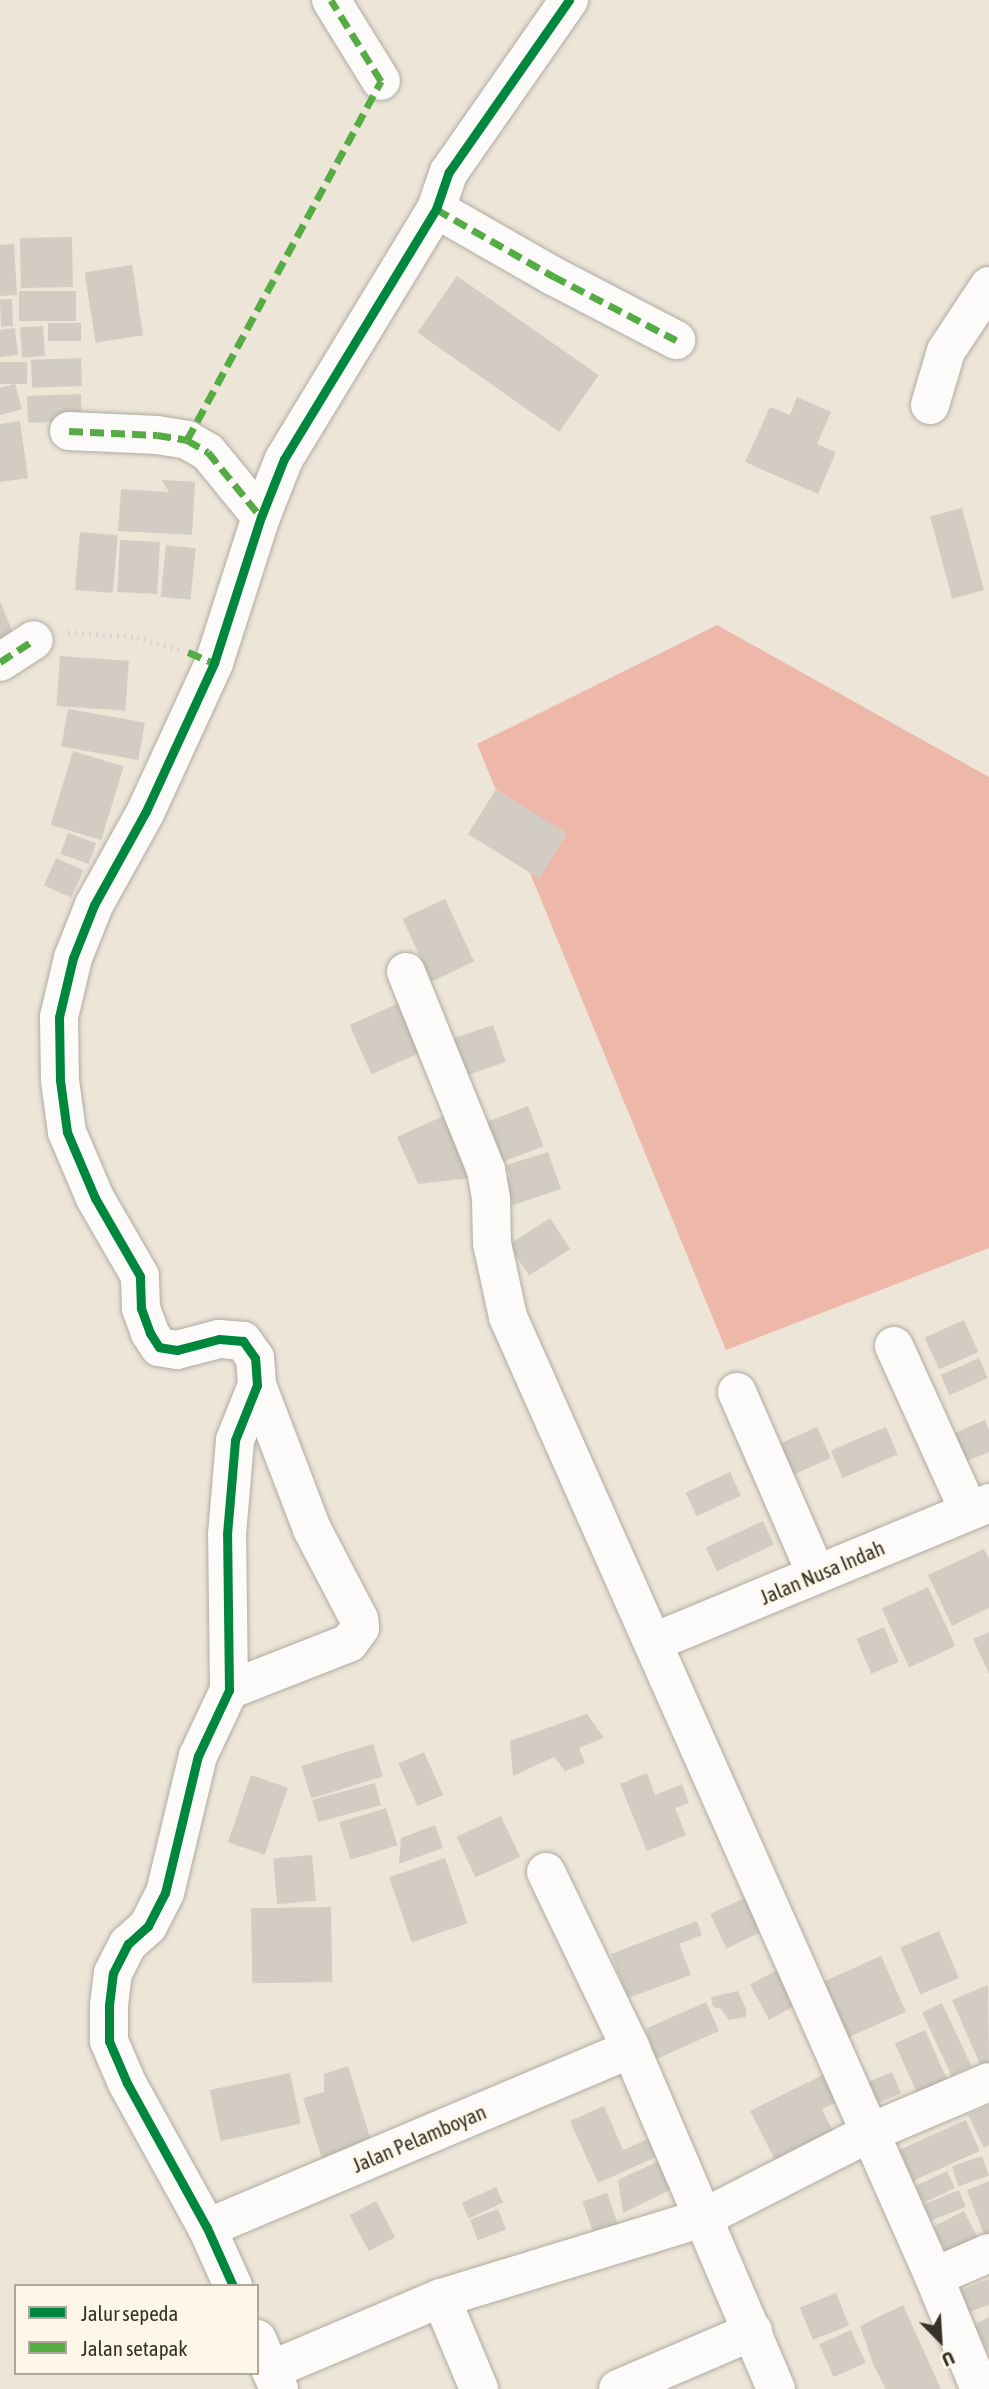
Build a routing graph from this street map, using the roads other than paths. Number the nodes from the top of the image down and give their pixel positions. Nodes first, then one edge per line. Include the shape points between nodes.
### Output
1 (331, 0) edge
2 (569, 0) edge
3 (381, 81) dead end
4 (436, 209) junction
5 (989, 286) edge
6 (676, 340) dead end
7 (930, 405) dead end
8 (69, 431) dead end
9 (261, 517) junction
10 (34, 640) road end
11 (0, 662) edge
12 (406, 972) dead end
13 (894, 1346) dead end
14 (257, 1385) junction
15 (737, 1392) dead end
16 (979, 1507) edge
17 (816, 1574) junction
18 (654, 1642) junction
19 (229, 1690) junction
20 (546, 1872) dead end
21 (631, 2049) junction
22 (989, 2082) edge
23 (869, 2133) junction
24 (703, 2218) junction
25 (207, 2228) junction
26 (989, 2253) edge
27 (934, 2277) junction
28 (232, 2284) edge
29 (441, 2298) junction
30 (753, 2332) junction
31 (269, 2366) edge
32 (478, 2389) edge
33 (618, 2389) edge
34 (776, 2389) edge
35 (980, 2389) edge

1 - 3 street
2 - 4 street via 449,172
4 - 6 street
4 - 9 street via 284,459
5 - 7 street via 946,351
8 - 9 street via 187,440 208,452
9 - 14 street via 201,658 146,811 94,905 73,958 59,1017 60,1080 68,1132 95,1198 140,1276 141,1308 159,1347 177,1350 219,1339 243,1341 255,1358
10 - 11 street
12 - 18 street via 486,1170 492,1243 508,1317
13 - 16 street
14 - 19 street via 235,1440 227,1534
14 - 19 street via 312,1529 360,1628 349,1643
15 - 17 street
16 - 17 street, Jalan Nusa Indah
17 - 18 street, Jalan Nusa Indah
18 - 23 street
19 - 25 street via 198,1756 166,1893 148,1926 128,1944 113,1973 108,2005 109,2041 127,2083
20 - 21 street
21 - 24 street
21 - 25 street, Jalan Pelamboyan
22 - 23 street
23 - 24 street
23 - 27 street
24 - 29 street
24 - 30 street
25 - 28 street
26 - 27 street
27 - 35 street
29 - 31 street
29 - 32 street
30 - 33 street
30 - 34 street

